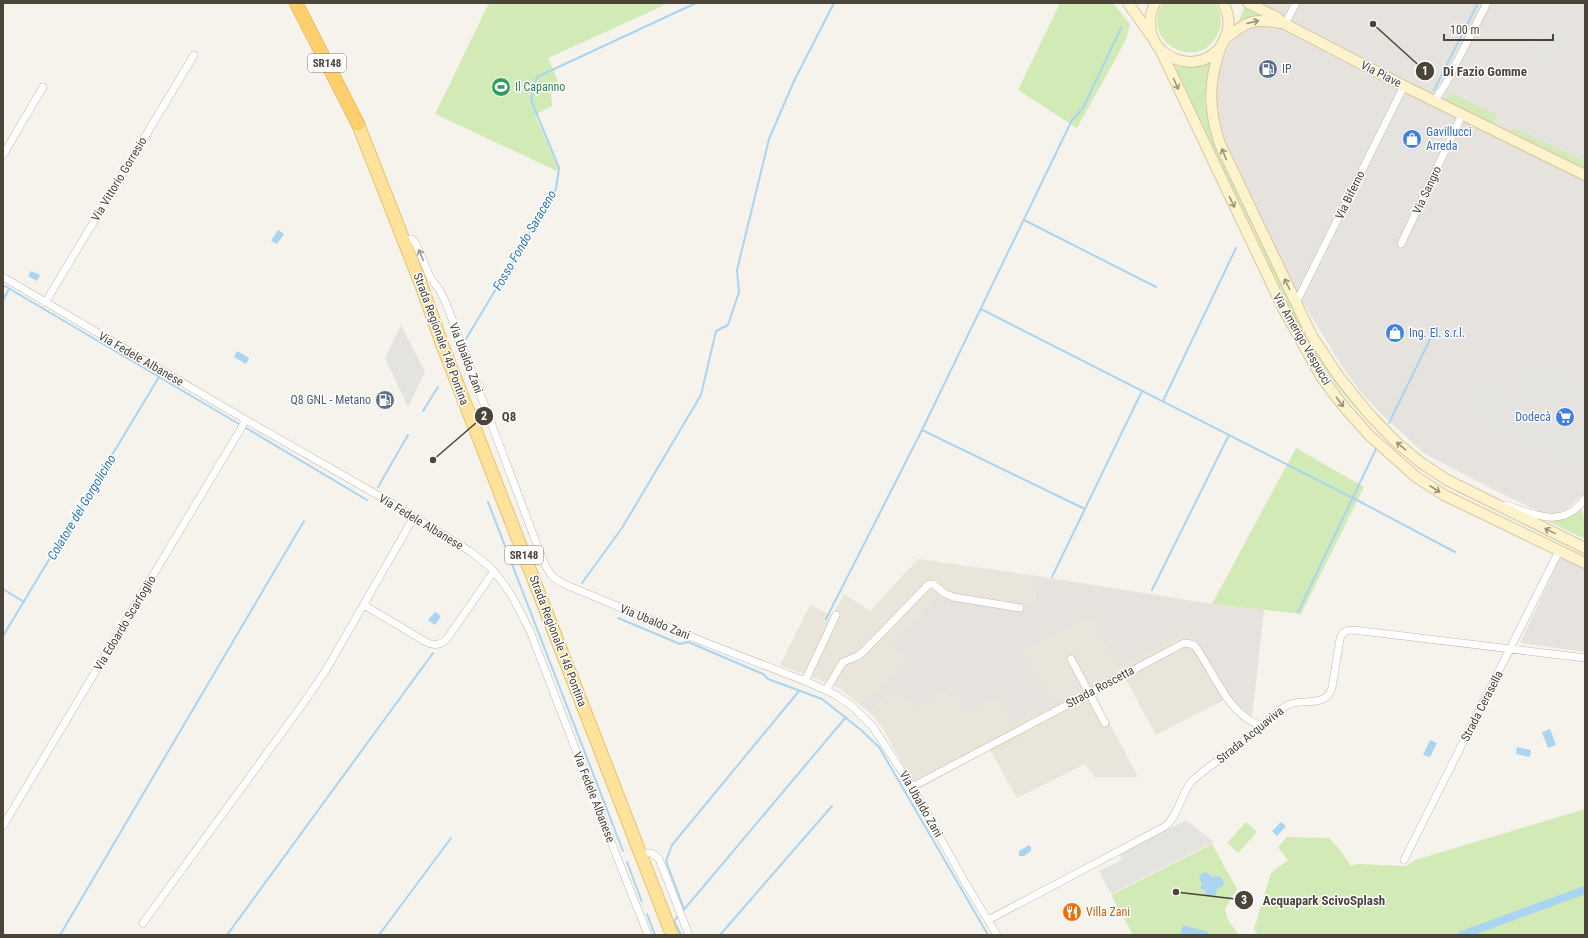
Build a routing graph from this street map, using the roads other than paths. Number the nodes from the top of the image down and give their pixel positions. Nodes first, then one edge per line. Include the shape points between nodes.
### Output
1 (296, 3) edge
2 (305, 3) edge
3 (1128, 3) edge
4 (1155, 3) edge
5 (1223, 3) edge
6 (1248, 3) edge
7 (1296, 3) edge
8 (1486, 3) edge
9 (1285, 24) junction
10 (1152, 37) junction
11 (1224, 41) junction
12 (1160, 49) junction
13 (194, 55) dead end
14 (1404, 86) junction
15 (43, 87) dead end
16 (1434, 101) junction
17 (1462, 115) junction
18 (358, 124) junction
19 (3, 155) edge
20 (1585, 175) edge
21 (403, 240) junction
22 (1401, 244) dead end
23 (3, 277) edge
24 (45, 303) junction
25 (1296, 303) junction
26 (246, 420) junction
27 (1585, 499) edge
28 (1489, 501) junction
29 (414, 517) junction
30 (1585, 548) edge
31 (1559, 551) junction
32 (1585, 563) edge
33 (494, 572) junction
34 (364, 605) junction
35 (1020, 608) dead end
36 (836, 615) dead end
37 (1510, 650) junction
38 (1585, 658) edge
39 (1071, 659) dead end
40 (806, 681) junction
41 (826, 690) junction
42 (1089, 693) junction
43 (1105, 723) dead end
44 (1262, 726) junction
45 (912, 787) junction
46 (3, 826) edge
47 (640, 853) junction
48 (1404, 860) dead end
49 (988, 920) junction
50 (143, 923) dead end
51 (648, 935) edge
52 (672, 935) edge
53 (689, 935) edge
54 (997, 935) edge

1 - 18 highway, Strada Regionale 148 Pontina / SR148
2 - 18 highway, Strada Regionale 148 Pontina / SR148
3 - 10 street
4 - 10 street via 1151,12
5 - 11 street, Via Amerigo Vespucci via 1228,17
6 - 9 street, Via Piave
7 - 9 street
8 - 16 street via 1445,85
11 -> 9 street, Via Piave via 1247,23 1256,20
9 - 14 street, Via Piave
10 - 12 street
11 - 12 street, Via Piave via 1204,60 1192,62 1169,57
25 -> 11 street, Via Amerigo Vespucci via 1230,167 1215,128 1211,87 1214,68
12 -> 31 street, Via Amerigo Vespucci via 1283,308 1322,378 1344,407 1369,435 1416,477 1444,495
13 - 24 street, Via Vittorio Gorresio
14 - 16 street, Via Piave
14 - 25 street, Via Biferno
15 - 19 street
16 - 17 street, Via Piave
17 - 20 street, Via Piave
17 - 22 street, Via Sangro
18 - 21 main road, Strada Regionale 148 Pontina / SR148
40 -> 21 street, Via Ubaldo Zani via 699,640 557,581 550,575 446,304 431,279 415,242 411,239
21 - 47 main road, Strada Regionale 148 Pontina / SR148
23 - 24 street, Via Fedele Albanese
24 - 26 street, Via Fedele Albanese
28 -> 25 street, Via Amerigo Vespucci via 1447,480 1396,442 1339,377 1312,336
26 - 29 street, Via Fedele Albanese
26 - 46 street, Via Edoardo Scarfoglio
27 - 28 street via 1573,511 1552,518
30 -> 28 street, Via Amerigo Vespucci
29 - 33 street, Via Fedele Albanese via 475,555
29 - 34 street
31 - 32 street, Via Amerigo Vespucci
31 - 37 street, Strada Cerasella
33 - 34 street via 446,640 438,644 429,644
33 - 51 street, Via Fedele Albanese via 512,596 530,631
34 - 50 street via 302,705
35 - 41 street via 953,597 946,595 934,584 929,584 863,652 843,662
36 - 40 street
37 - 38 street, Strada Acquaviva
37 - 44 street, Strada Acquaviva via 1346,631 1340,639 1332,688 1327,697 1320,701 1289,704
37 - 48 street, Strada Cerasella
39 - 42 street
40 - 41 street, Via Ubaldo Zani
41 - 45 street, Via Ubaldo Zani via 848,703 866,719 880,736
42 - 43 street
42 - 44 street, Strada Roscetta via 1178,645 1189,643 1196,648 1240,714 1254,724
42 - 45 street, Strada Roscetta
44 - 49 street, Strada Acquaviva via 1194,779 1182,797 1175,816 1164,827
45 - 49 street, Via Ubaldo Zani
47 - 52 main road, Strada Regionale 148 Pontina / SR148
47 - 53 street via 652,853 659,859
49 - 54 street, Via Ubaldo Zani

